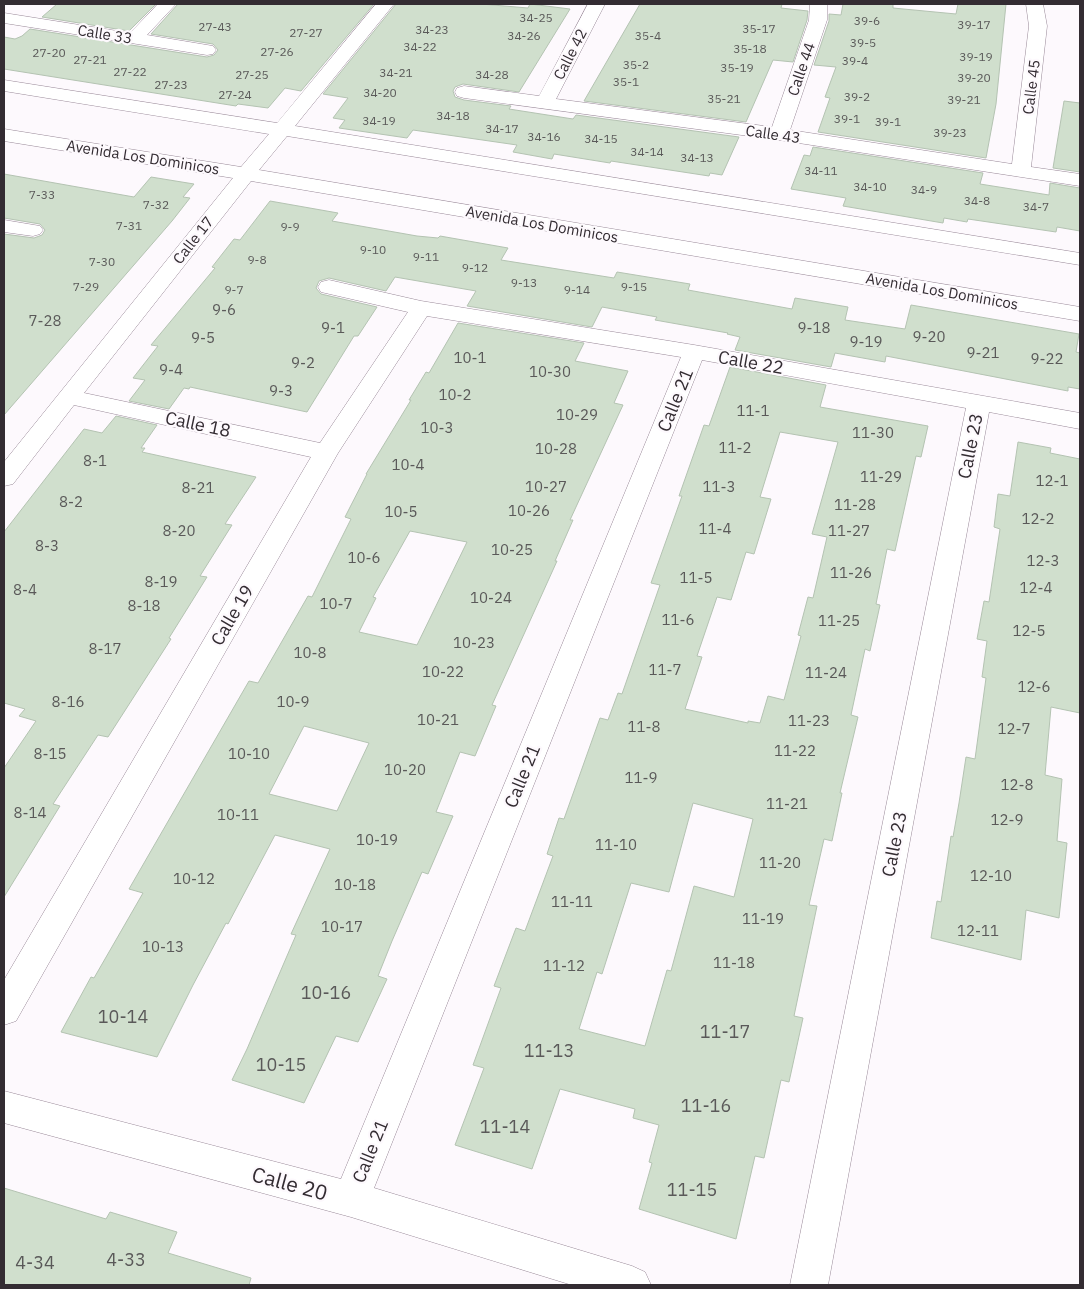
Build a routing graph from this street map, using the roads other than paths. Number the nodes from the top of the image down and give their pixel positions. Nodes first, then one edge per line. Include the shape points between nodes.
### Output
1 (167, 4) edge
2 (385, 4) edge
3 (596, 4) edge
4 (819, 4) edge
5 (1034, 4) edge
6 (4, 18) edge
7 (134, 38) junction
8 (207, 50) dead end
9 (4, 85) edge
10 (464, 92) dead end
11 (544, 104) junction
12 (282, 129) junction
13 (778, 134) junction
14 (4, 135) edge
15 (1021, 171) junction
16 (246, 174) junction
17 (1080, 180) edge
18 (4, 226) edge
19 (33, 230) dead end
20 (1080, 259) edge
21 (329, 287) dead end
22 (422, 308) junction
23 (1080, 314) edge
24 (694, 352) junction
25 (70, 397) junction
26 (979, 403) junction
27 (1080, 420) edge
28 (326, 452) junction
29 (4, 478) edge
30 (4, 1010) edge
31 (4, 1107) edge
32 (351, 1199) junction
33 (632, 1285) edge
34 (809, 1285) edge

1 - 7 street
2 - 12 street, Calle 17
3 - 11 street, Calle 42
4 - 13 street, Calle 44 via 818,20
5 - 15 street, Calle 45 via 1038,26
6 - 7 street, Calle 33
7 - 8 street, Calle 33
9 - 12 street
10 - 11 street, Calle 43
11 - 13 street, Calle 43
12 - 16 street, Calle 17
12 - 20 street
13 - 15 street, Calle 43
14 - 16 street, Avenida Los Dominicos
15 - 17 street, Calle 43
16 - 23 street, Avenida Los Dominicos
16 - 25 street, Calle 17
18 - 19 street
21 - 22 street
22 - 24 street, Calle 22
22 - 28 street, Calle 19
24 - 26 street, Calle 22
24 - 32 street, Calle 21
25 - 28 street, Calle 18
25 - 29 street, Calle 17
26 - 27 street, Calle 22
26 - 34 street, Calle 23
28 - 30 street, Calle 19
31 - 32 street, Calle 20
32 - 33 street, Calle 20

